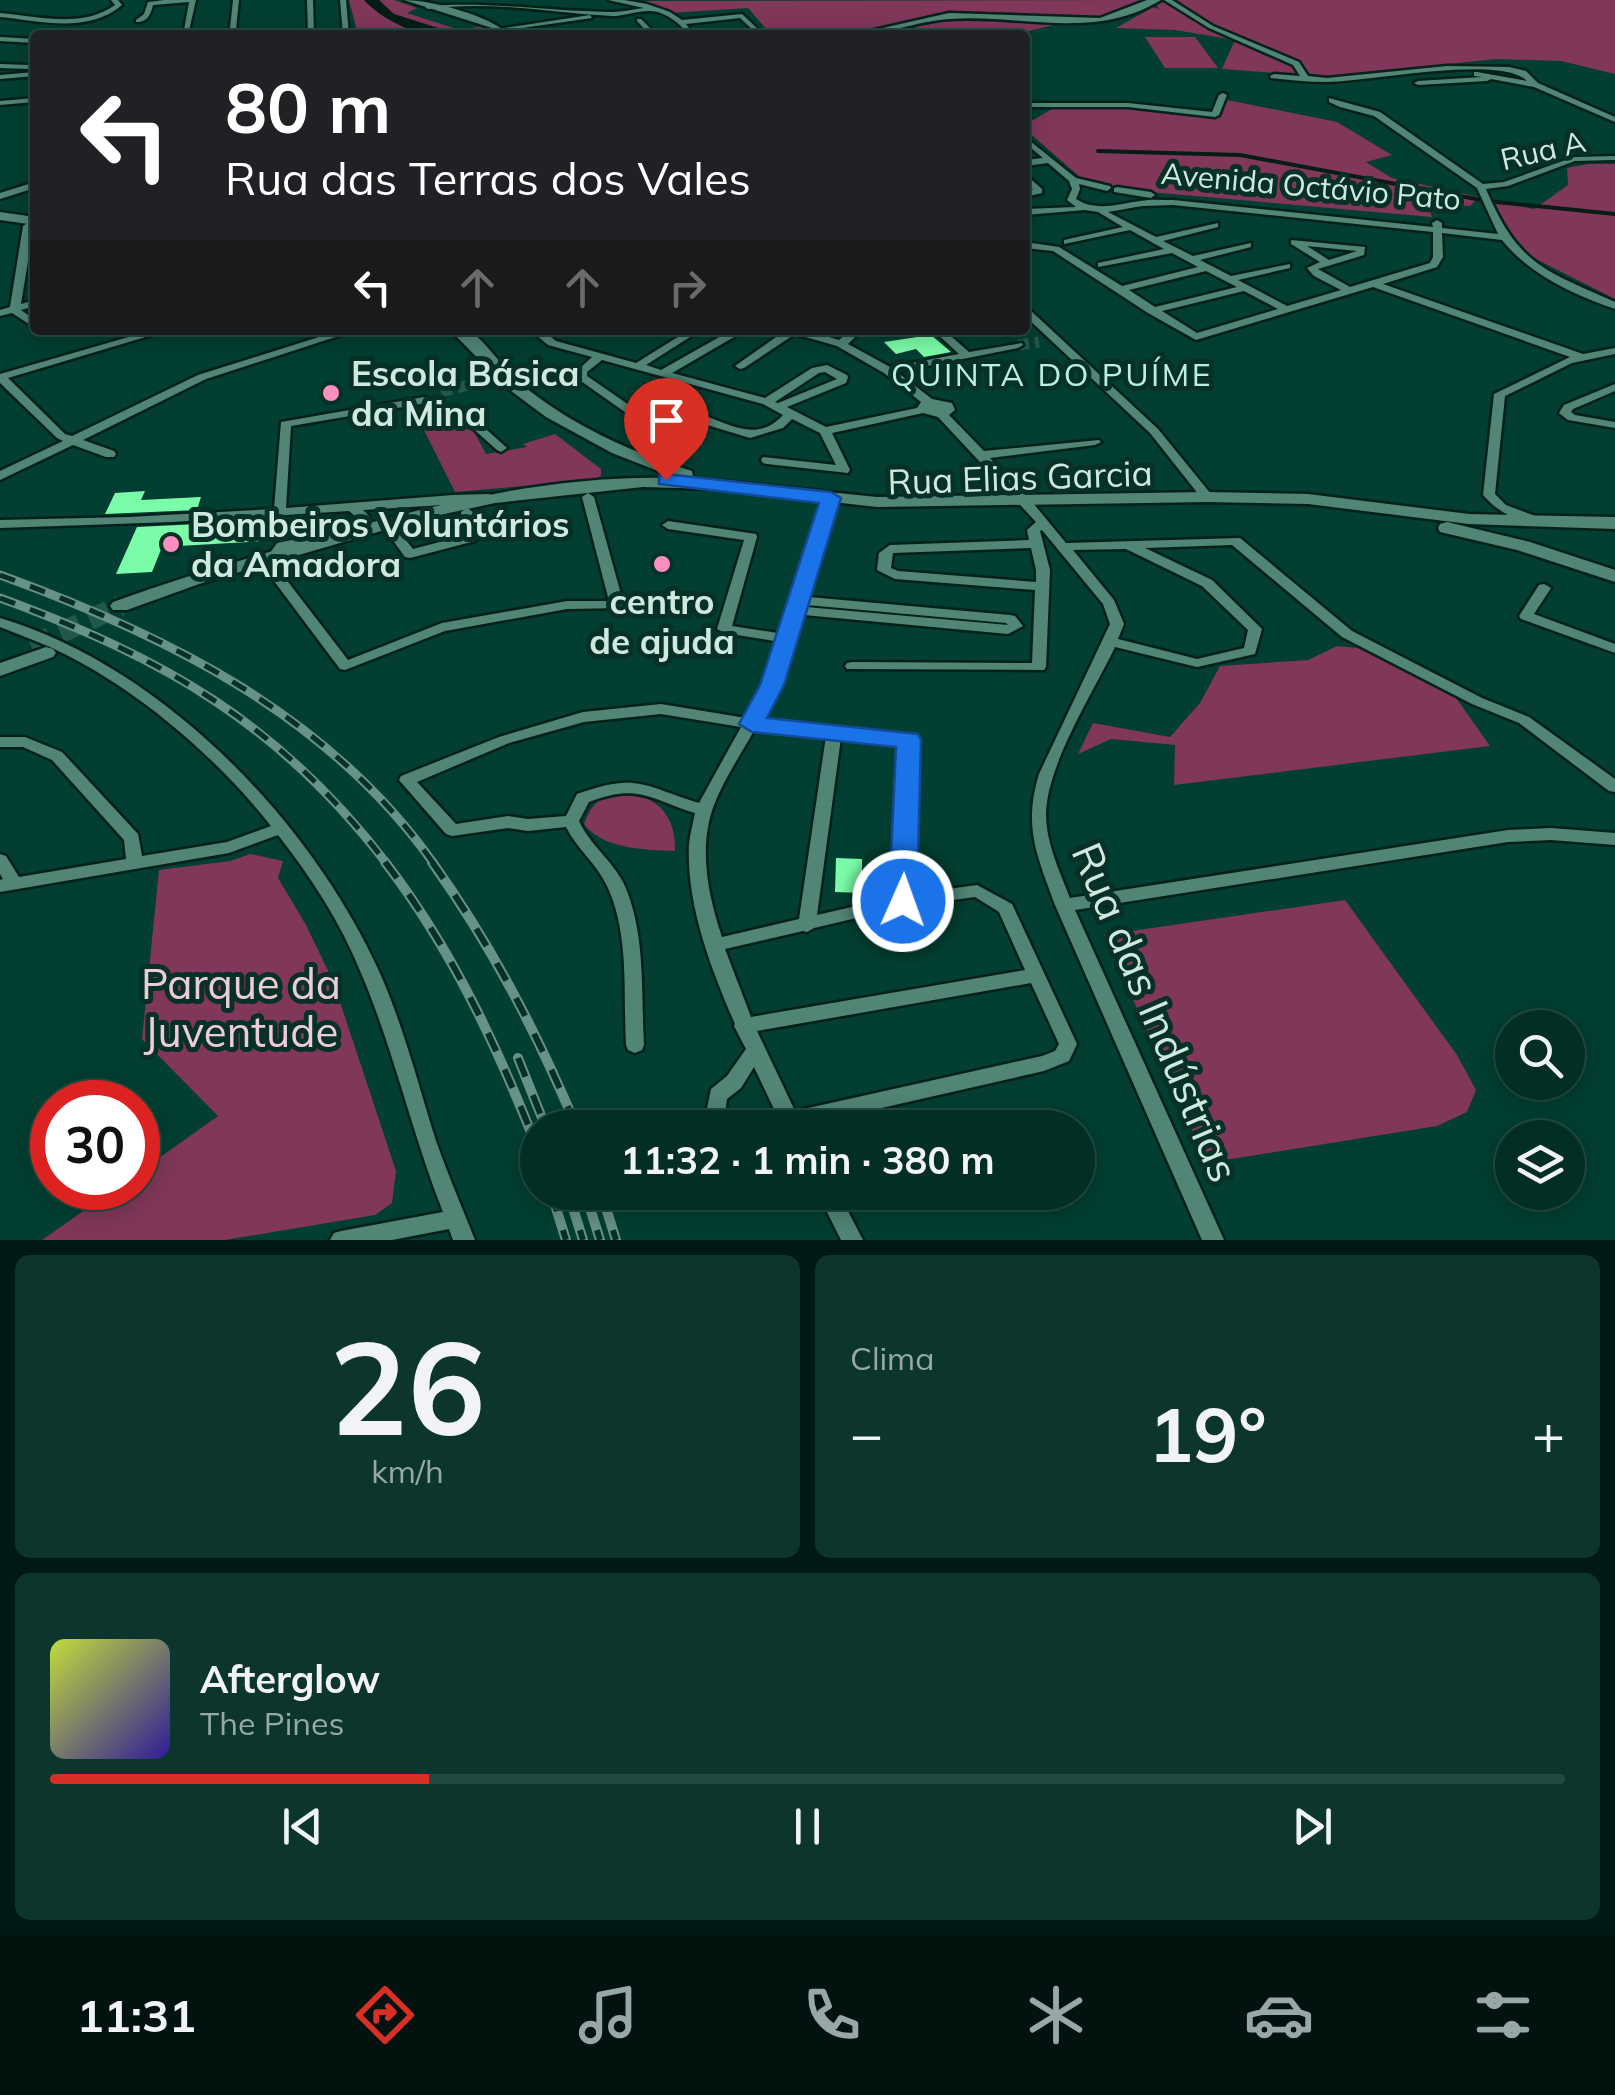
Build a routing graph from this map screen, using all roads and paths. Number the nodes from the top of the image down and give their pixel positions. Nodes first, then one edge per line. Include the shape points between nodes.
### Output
1 (114, 0) edge
2 (192, 0) edge
3 (236, 0) edge
4 (310, 0) edge
5 (342, 0) edge
6 (409, 0) edge
7 (611, 0) edge
8 (1156, 0) edge
9 (1167, 0) edge
10 (634, 1) edge
11 (428, 7) junction
12 (651, 9) junction
13 (0, 14) edge
14 (629, 15) junction
15 (712, 19) junction
16 (138, 21) dead end
17 (683, 22) junction
18 (722, 29) dead end
19 (187, 30) dead end
20 (232, 30) edge
21 (310, 30) edge
22 (345, 30) edge
23 (496, 30) edge
24 (517, 30) edge
25 (648, 30) edge
26 (688, 30) edge
27 (756, 30) edge
28 (880, 30) edge
29 (0, 38) edge
30 (30, 40) edge
31 (0, 66) edge
32 (1459, 68) junction
33 (30, 70) edge
34 (30, 72) edge
35 (1274, 76) dead end
36 (0, 78) edge
37 (1493, 78) junction
38 (1306, 79) junction
39 (1418, 83) dead end
40 (1535, 85) junction
41 (1223, 95) dead end
42 (1332, 100) dead end
43 (30, 101) edge
44 (0, 105) edge
45 (1030, 105) edge
46 (30, 108) edge
47 (1615, 120) edge
48 (1030, 144) edge
49 (1615, 158) edge
50 (1048, 160) junction
51 (1030, 162) edge
52 (1073, 180) junction
53 (30, 187) edge
54 (1482, 187) junction
55 (1112, 189) junction
56 (1072, 195) junction
57 (0, 196) edge
58 (1246, 206) junction
59 (1127, 207) junction
60 (1091, 209) junction
61 (1048, 210) junction
62 (1030, 212) edge
63 (0, 216) edge
64 (30, 220) edge
65 (30, 225) edge
66 (1131, 225) junction
67 (1215, 226) dead end
68 (1437, 226) junction
69 (1502, 233) junction
70 (1158, 239) junction
71 (1067, 242) dead end
72 (1248, 245) dead end
73 (1030, 246) edge
74 (1175, 248) junction
75 (1194, 259) junction
76 (1328, 263) junction
77 (1101, 265) dead end
78 (1288, 266) dead end
79 (1209, 268) junction
80 (1231, 279) junction
81 (1374, 284) junction
82 (1246, 288) junction
83 (1119, 290) junction
84 (1350, 291) junction
85 (30, 305) edge
86 (1615, 306) edge
87 (14, 310) junction
88 (1287, 310) junction
89 (1152, 311) junction
90 (0, 313) edge
91 (1030, 315) edge
92 (30, 321) edge
93 (147, 335) edge
94 (336, 335) edge
95 (469, 335) edge
96 (542, 335) edge
97 (559, 335) edge
98 (688, 335) edge
99 (730, 335) edge
100 (786, 335) edge
101 (811, 335) edge
102 (851, 335) edge
103 (944, 335) edge
104 (1056, 338) junction
105 (1039, 342) tunnel mouth
106 (552, 343) junction
107 (841, 344) junction
108 (1018, 345) tunnel mouth
109 (1615, 351) edge
110 (967, 355) junction
111 (1582, 357) junction
112 (598, 358) junction
113 (740, 366) dead end
114 (636, 367) junction
115 (497, 369) junction
116 (888, 371) junction
117 (663, 373) junction
118 (0, 377) edge
119 (472, 384) tunnel mouth
120 (1615, 387) edge
121 (441, 392) tunnel mouth
122 (424, 400) junction
123 (926, 406) junction
124 (779, 407) junction
125 (1615, 425) edge
126 (825, 431) junction
127 (71, 439) junction
128 (598, 439) junction
129 (1095, 442) dead end
130 (501, 448) dead end
131 (110, 454) dead end
132 (982, 455) junction
133 (644, 458) junction
134 (767, 460) dead end
135 (0, 476) edge
136 (642, 482) junction
137 (616, 483) junction
138 (716, 484) junction
139 (668, 493) junction
140 (1207, 496) junction
141 (588, 497) junction
142 (495, 498) junction
143 (829, 504) junction
144 (352, 508) junction
145 (1032, 511) junction
146 (280, 512) junction
147 (468, 512) junction
148 (426, 517) junction
149 (1502, 519) junction
150 (1532, 519) junction
151 (1615, 523) edge
152 (0, 524) edge
153 (668, 525) dead end
154 (356, 531) junction
155 (392, 531) junction
156 (1494, 538) junction
157 (1236, 541) joint
158 (1124, 542) junction
159 (1037, 544) junction
160 (1061, 548) junction
161 (273, 561) junction
162 (1615, 576) edge
163 (1041, 586) junction
164 (1544, 588) dead end
165 (797, 605) junction
166 (127, 610) tunnel mouth
167 (0, 622) edge
168 (786, 638) junction
169 (1111, 642) junction
170 (1613, 645) edge
171 (0, 658) edge
172 (852, 666) dead end
173 (0, 670) edge
174 (752, 724) junction
175 (834, 732) junction
176 (0, 742) edge
177 (1615, 786) edge
178 (703, 810) junction
179 (572, 821) junction
180 (282, 828) junction
181 (1615, 839) edge
182 (0, 860) edge
183 (136, 863) junction
184 (7, 884) edge
185 (903, 901) junction
186 (1064, 905) junction
187 (807, 926) junction
188 (716, 945) junction
189 (1036, 975) junction
190 (744, 1026) junction
191 (635, 1045) dead end
192 (754, 1052) junction
193 (716, 1110) edge
194 (785, 1110) edge
195 (848, 1110) edge
196 (836, 1210) edge
197 (460, 1229) edge
198 (341, 1240) edge
199 (852, 1240) edge
200 (1213, 1240) edge

1 - 13 street via 119,5 112,12 93,20
2 - 16 street via 150,3
2 - 19 street
3 - 20 street
4 - 21 street
5 - 22 street
6 - 11 main road
7 - 10 street
8 - 28 main road via 1101,20 949,16
9 - 38 street via 1296,64
10 - 12 street
11 - 14 street via 500,4
11 - 23 main road
12 - 14 street
12 - 17 street
14 - 24 street
14 - 25 street
15 - 17 street
15 - 18 street
15 - 27 street via 742,16
17 - 26 street
29 - 30 street
31 - 33 street
32 - 37 street
32 - 38 street
32 - 40 street via 1509,69
34 - 36 street
35 - 38 street
37 - 39 street
37 - 40 street
40 - 47 street
41 - 45 street via 1215,114
42 - 54 street via 1375,113
43 - 44 street
44 - 46 street
48 - 50 street
49 - 54 street, Rua A via 1574,160
50 - 51 street
50 - 52 street
52 - 55 street
52 - 56 street
53 - 57 street
54 - 69 street
55 - 56 street
55 - 58 street, Avenida Octávio Pato
55 - 59 street via 1131,197
56 - 60 street via 1074,203
56 - 61 street via 1068,204
58 - 59 street, Avenida Octávio Pato
58 - 68 street, Avenida Octávio Pato
59 - 60 street, Avenida Octávio Pato
59 - 66 street
60 - 61 street, Avenida Octávio Pato
60 - 66 street
61 - 62 street, Avenida Octávio Pato
63 - 64 main road
65 - 87 street
66 - 70 street
66 - 71 street
67 - 70 street
68 - 69 street, Avenida Octávio Pato
68 - 81 street via 1437,263
69 - 86 street via 1524,262
70 - 74 street
72 - 75 street
73 - 83 street via 1056,249
74 - 75 street
74 - 77 street
75 - 79 street
76 - 76 street via 1294,246 1294,242 1363,252
76 - 84 street via 1312,269
78 - 80 street
79 - 80 street
79 - 83 street
80 - 82 street
81 - 84 street
81 - 111 street
82 - 88 street
82 - 89 street
83 - 89 street
84 - 88 street
85 - 87 street
87 - 90 street
87 - 92 street
88 - 89 street via 1196,337
91 - 104 street
93 - 118 street
94 - 127 street via 202,377
95 - 115 main road
96 - 106 street
97 - 106 street
98 - 114 street
99 - 117 street
100 - 113 street
101 - 107 street
102 - 107 street
103 - 110 street
104 - 105 street
104 - 140 street via 1154,431
106 - 112 street
107 - 116 street
108 - 110 street
109 - 111 street
110 - 116 street
111 - 150 street via 1500,394 1489,495 1502,508
112 - 114 street
112 - 124 street via 582,377 643,420 682,413 750,435 778,426
114 - 117 street
115 - 119 street
115 - 128 main road via 530,398
116 - 123 street
117 - 124 street
118 - 127 street
120 - 125 street via 1566,412
121 - 122 street
122 - 130 street via 442,423 473,423
122 - 146 street via 285,424
123 - 126 street
123 - 132 street
124 - 124 street via 842,381 843,377 816,370
124 - 126 street
126 - 134 street via 844,470
127 - 131 street
127 - 135 street
128 - 133 main road
128 - 137 main road via 612,450
129 - 132 street
132 - 145 street
133 - 136 main road via 652,472
133 - 138 main road
136 - 137 main road, Rua Elias Garcia
136 - 138 main road, Rua Elias Garcia
136 - 139 main road
137 - 139 main road, Rua Elias Garcia
137 - 141 main road, Rua Elias Garcia
137 - 142 main road, Rua Elias Garcia
138 - 143 main road, Rua Elias Garcia
139 - 143 main road, Rua Elias Garcia
140 - 145 main road, Rua Elias Garcia
140 - 149 main road, Rua Elias Garcia
141 - 147 main road, Rua Elias Garcia
141 - 161 street via 617,605 567,605 442,627 345,666
142 - 144 street, Rua Elias Garcia
142 - 148 main road, Rua Elias Garcia
143 - 145 main road, Rua Elias Garcia via 900,514
143 - 165 street
144 - 146 street, Rua Elias Garcia
144 - 154 street via 364,517
145 - 156 main road, Rua Elias Garcia via 1169,504 1353,511
145 - 159 street
145 - 160 street
146 - 152 street, Rua Elias Garcia
147 - 148 main road, Rua Elias Garcia
147 - 155 street via 470,538 462,543 410,554
148 - 154 main road
148 - 155 main road
149 - 150 main road, Rua Elias Garcia
149 - 156 main road
150 - 151 main road, Rua Elias Garcia
153 - 168 street via 751,537 724,629
154 - 161 main road
155 - 161 main road
156 - 162 main road, Rua Elias Garcia
157 - 158 street
157 - 177 street via 1347,634 1524,720
158 - 160 street
158 - 169 street via 1207,583 1255,629 1250,651 1197,663
159 - 163 street
159 - 163 street via 890,549 884,570
160 - 169 street via 1109,603 1117,624
161 - 166 main road
163 - 172 street via 1039,667
164 - 170 street via 1526,616
165 - 165 street via 1008,630 1016,626 1010,620
165 - 168 street
167 - 180 street via 106,670 180,724
168 - 174 street
169 - 186 street, Rua das Indústrias via 1054,757 1037,813
171 - 173 main road via 39,649
174 - 175 street
174 - 178 street
174 - 179 street via 661,709 584,717 504,740 406,780 452,830
175 - 185 street via 909,740
175 - 187 street
176 - 183 street via 25,742 57,756 132,838
178 - 179 street via 661,799 646,787 617,784 583,798
178 - 188 street via 699,860
179 - 191 street via 576,837 614,882 623,912
180 - 183 street via 228,848
180 - 197 street via 368,967
181 - 186 street via 1508,836
182 - 184 street
183 - 184 street
185 - 187 street
185 - 189 street via 976,892 991,897 1006,908
186 - 200 street, Rua das Indústrias
187 - 188 street
188 - 190 street
189 - 190 street
189 - 195 street via 1068,1044 1062,1056
190 - 192 street
192 - 193 street via 718,1095
192 - 194 street
196 - 199 street
197 - 198 street

